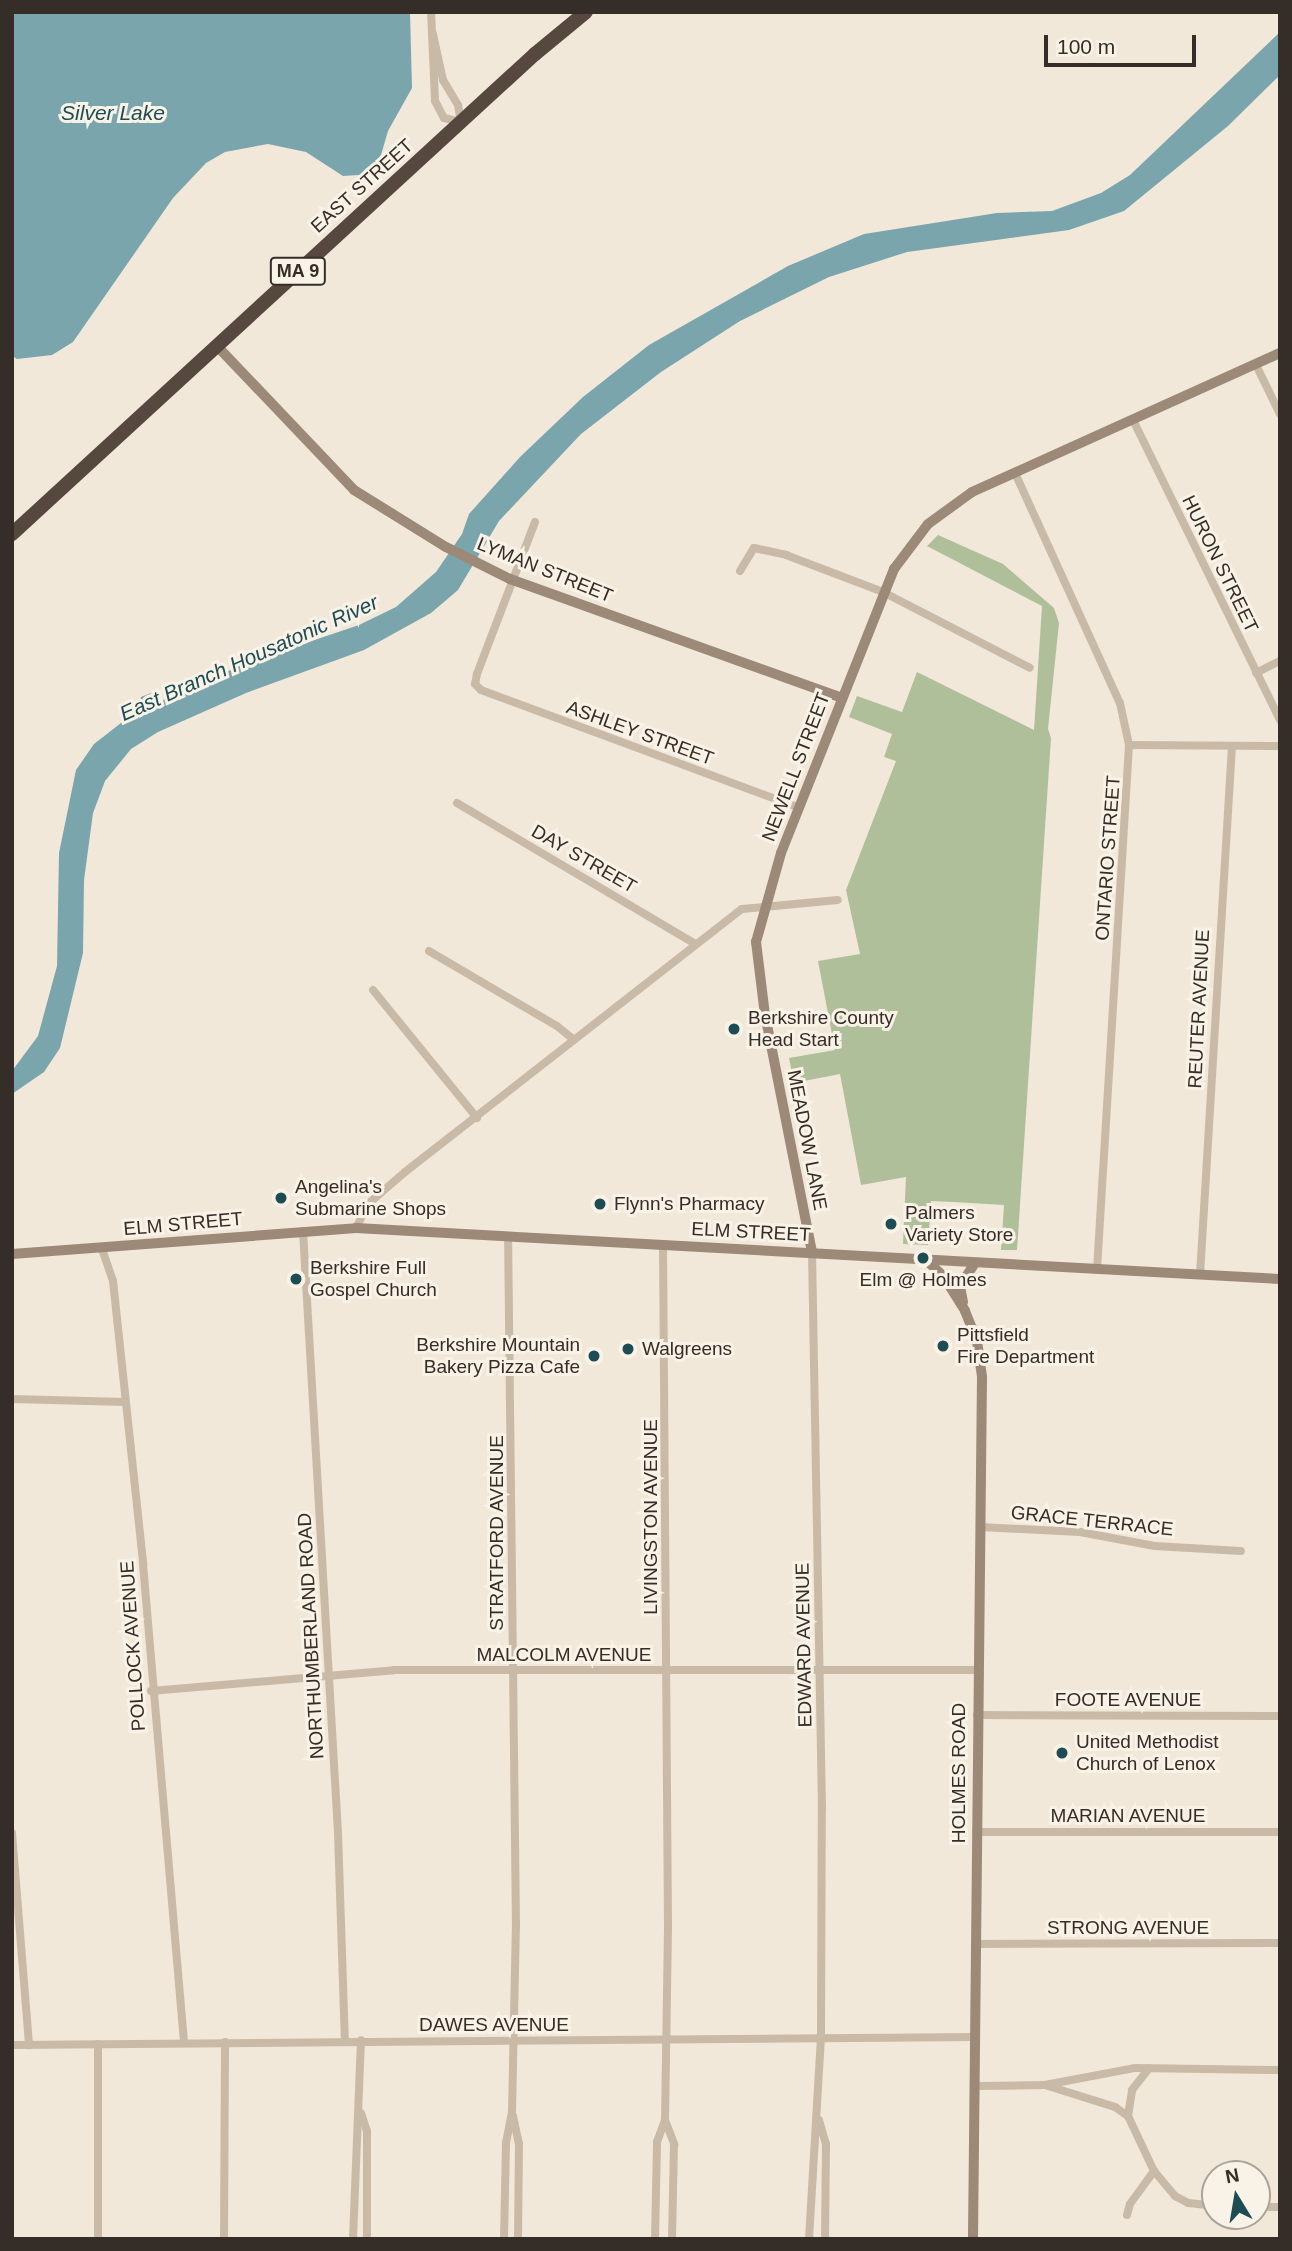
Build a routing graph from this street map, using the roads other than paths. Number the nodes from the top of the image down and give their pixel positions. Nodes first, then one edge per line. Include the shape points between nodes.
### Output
1 (431, 12) edge
2 (586, 12) edge
3 (433, 34) junction
4 (460, 122) junction
5 (217, 346) junction
6 (1280, 353) edge
7 (1256, 365) junction
8 (1280, 414) edge
9 (1134, 422) junction
10 (1015, 473) junction
11 (535, 522) dead end
12 (12, 534) edge
13 (740, 571) dead end
14 (510, 579) junction
15 (883, 592) junction
16 (1280, 661) edge
17 (1030, 668) dead end
18 (1256, 673) junction
19 (842, 698) junction
20 (1280, 720) edge
21 (1129, 745) junction
22 (1232, 746) junction
23 (1280, 746) edge
24 (457, 803) dead end
25 (798, 807) junction
26 (838, 900) dead end
27 (763, 910) junction
28 (695, 944) junction
29 (429, 951) dead end
30 (373, 990) dead end
31 (574, 1040) junction
32 (477, 1118) junction
33 (356, 1228) junction
34 (303, 1231) junction
35 (508, 1236) junction
36 (663, 1245) junction
37 (102, 1249) junction
38 (812, 1252) junction
39 (12, 1254) edge
40 (925, 1259) junction
41 (975, 1263) junction
42 (1097, 1269) junction
43 (1200, 1275) junction
44 (1280, 1279) edge
45 (965, 1311) junction
46 (12, 1399) edge
47 (125, 1402) junction
48 (980, 1527) junction
49 (1241, 1551) dead end
50 (820, 1669) junction
51 (668, 1670) junction
52 (978, 1670) junction
53 (513, 1671) junction
54 (328, 1675) junction
55 (151, 1691) junction
56 (977, 1715) junction
57 (1280, 1716) edge
58 (976, 1832) junction
59 (1280, 1832) edge
60 (12, 1833) edge
61 (13, 1856) edge
62 (1280, 1943) edge
63 (976, 1944) junction
64 (976, 2037) junction
65 (821, 2038) junction
66 (345, 2040) junction
67 (361, 2040) junction
68 (513, 2040) junction
69 (667, 2040) junction
70 (225, 2042) junction
71 (184, 2043) junction
72 (98, 2044) junction
73 (12, 2045) edge
74 (29, 2045) junction
75 (1149, 2068) junction
76 (1280, 2070) edge
77 (1045, 2085) junction
78 (976, 2086) junction
79 (361, 2113) junction
80 (512, 2113) junction
81 (1128, 2116) junction
82 (818, 2119) junction
83 (665, 2120) junction
84 (1154, 2171) junction
85 (1201, 2204) edge
86 (1127, 2216) dead end
87 (98, 2239) edge
88 (224, 2239) edge
89 (353, 2239) edge
90 (367, 2239) edge
91 (503, 2239) edge
92 (518, 2239) edge
93 (654, 2239) edge
94 (672, 2239) edge
95 (809, 2239) edge
96 (825, 2239) edge
97 (973, 2239) edge

1 - 3 street
2 - 4 highway, EAST STREET / MA 9
3 - 4 street via 443,80 458,105
3 - 4 street via 435,101 444,117
4 - 5 highway, EAST STREET / MA 9
5 - 12 highway, EAST STREET / MA 9
5 - 14 street, LYMAN STREET via 354,490 446,547
6 - 7 street, NEWELL STREET
7 - 8 street
7 - 9 street, NEWELL STREET
9 - 10 street, NEWELL STREET
9 - 18 street, HURON STREET
10 - 15 street, NEWELL STREET via 972,492 933,519 903,553
10 - 21 street, ONTARIO STREET via 1120,703
11 - 14 street
13 - 15 street via 749,552 761,548
14 - 19 street, LYMAN STREET
14 - 25 street, ASHLEY STREET via 475,683 481,690
15 - 17 street
15 - 19 street, NEWELL STREET
16 - 18 street
18 - 20 street, HURON STREET
19 - 25 street, NEWELL STREET
21 - 22 street
21 - 42 street, ONTARIO STREET
22 - 23 street
22 - 43 street, REUTER AVENUE
24 - 28 street, DAY STREET
25 - 27 street, NEWELL STREET
26 - 27 street
27 - 28 street via 742,909
27 - 38 street, MEADOW LANE via 757,969
28 - 31 street
29 - 31 street
30 - 32 street
31 - 32 street
32 - 33 street via 368,1204
33 - 34 street, ELM STREET
33 - 35 street, ELM STREET
34 - 37 street, ELM STREET
34 - 54 street, NORTHUMBERLAND ROAD
35 - 36 street, ELM STREET
35 - 53 street, STRATFORD AVENUE
36 - 38 street, ELM STREET
36 - 51 street, LIVINGSTON AVENUE
37 - 39 street, ELM STREET
37 - 47 street, POLLOCK AVENUE via 113,1282
38 - 40 street, ELM STREET
38 - 50 street, EDWARD AVENUE
40 - 41 street, ELM STREET
40 - 45 street, HOLMES ROAD via 944,1277
41 - 42 street, ELM STREET
41 - 45 street, HOLMES ROAD via 960,1286
42 - 43 street, ELM STREET
43 - 44 street, ELM STREET
45 - 48 street, HOLMES ROAD via 977,1341 982,1377
46 - 47 street
47 - 55 street, POLLOCK AVENUE
48 - 49 street, GRACE TERRACE via 1080,1532 1155,1546
48 - 52 street, HOLMES ROAD
50 - 51 street, MALCOLM AVENUE
50 - 52 street, MALCOLM AVENUE
50 - 65 street, EDWARD AVENUE
51 - 53 street, MALCOLM AVENUE
51 - 69 street, LIVINGSTON AVENUE
52 - 56 street, HOLMES ROAD
53 - 54 street, MALCOLM AVENUE via 394,1670
53 - 68 street, STRATFORD AVENUE
54 - 55 street, MALCOLM AVENUE
54 - 66 street, NORTHUMBERLAND ROAD
55 - 71 street, POLLOCK AVENUE
56 - 57 street, FOOTE AVENUE
56 - 58 street, HOLMES ROAD
58 - 59 street, MARIAN AVENUE
58 - 63 street, HOLMES ROAD
60 - 61 street
61 - 74 street
62 - 63 street, STRONG AVENUE
63 - 64 street, HOLMES ROAD
64 - 65 street, DAWES AVENUE
64 - 78 street, HOLMES ROAD
65 - 69 street, DAWES AVENUE
65 - 82 street, EDWARD AVENUE
66 - 67 street, DAWES AVENUE
66 - 70 street, DAWES AVENUE
67 - 68 street, DAWES AVENUE
67 - 79 street
68 - 69 street, DAWES AVENUE
68 - 80 street, STRATFORD AVENUE
69 - 83 street, LIVINGSTON AVENUE
70 - 71 street, DAWES AVENUE
70 - 88 street
71 - 72 street, DAWES AVENUE
72 - 74 street, DAWES AVENUE
72 - 87 street
73 - 74 street, DAWES AVENUE
75 - 76 street
75 - 77 street via 1087,2074
75 - 81 street via 1132,2090
77 - 78 street
77 - 81 street
78 - 97 street, HOLMES ROAD
79 - 89 street via 354,2131
79 - 90 street via 367,2131
80 - 91 street via 506,2143
80 - 92 street via 519,2144
81 - 84 street
82 - 95 street via 812,2143
82 - 96 street via 826,2144
83 - 93 street via 657,2142
83 - 94 street via 674,2144
84 - 85 street via 1175,2196
84 - 86 street via 1130,2204

